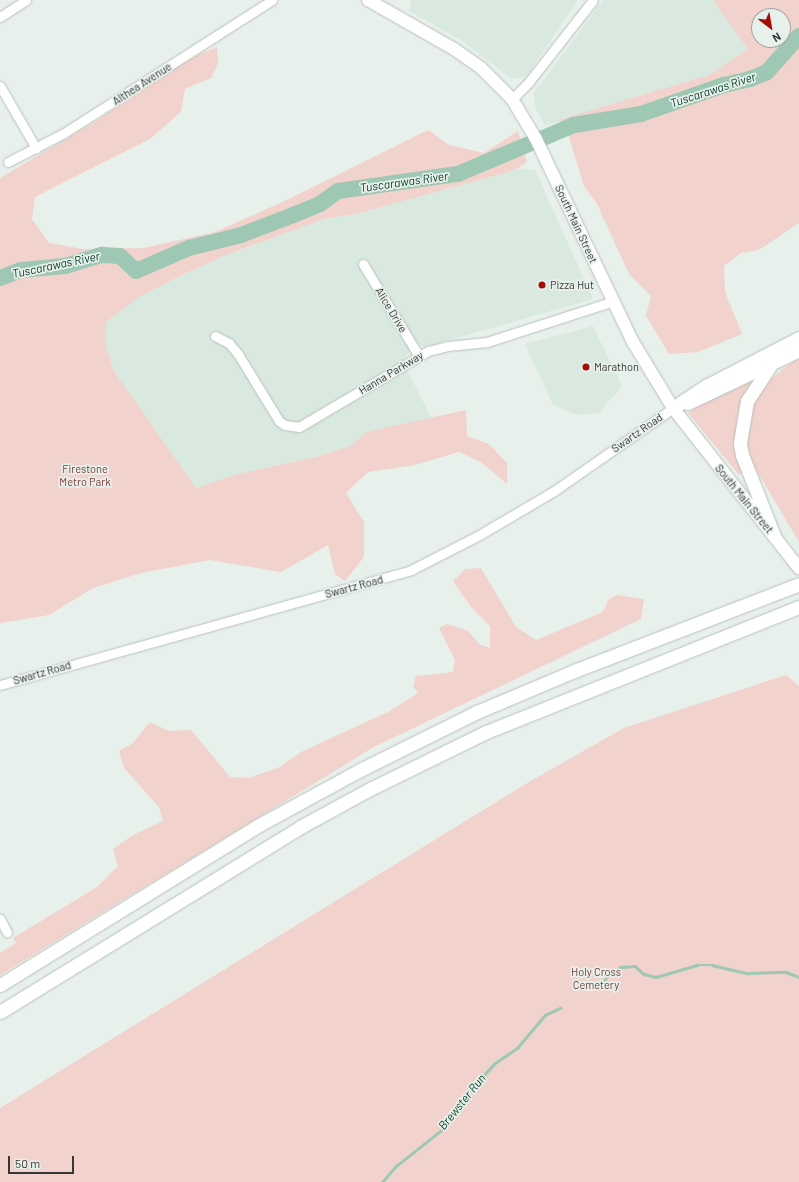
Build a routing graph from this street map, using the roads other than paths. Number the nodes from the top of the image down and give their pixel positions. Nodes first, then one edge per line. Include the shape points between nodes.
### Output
1 (26, 0) edge
2 (272, 0) edge
3 (368, 0) edge
4 (593, 0) edge
5 (0, 17) edge
6 (0, 86) edge
7 (512, 100) junction
8 (36, 148) junction
9 (8, 162) dead end
10 (364, 264) dead end
11 (614, 301) junction
12 (215, 336) dead end
13 (799, 338) edge
14 (799, 350) edge
15 (418, 356) junction
16 (770, 366) junction
17 (673, 408) junction
18 (774, 536) junction
19 (798, 567) edge
20 (799, 584) edge
21 (799, 607) edge
22 (0, 686) edge
23 (0, 919) edge
24 (8, 932) dead end
25 (0, 985) edge
26 (0, 1012) edge

1 - 5 street
2 - 8 street, Althea Avenue via 110,104
3 - 7 main road, South Main Street via 454,49 481,68
4 - 7 street
6 - 8 street
7 - 11 main road, South Main Street via 528,123
8 - 9 street, Althea Avenue
10 - 15 street, Alice Drive
11 - 15 street, Hanna Parkway via 488,342 448,346
11 - 17 main road, South Main Street via 633,342
12 - 15 street, Hanna Parkway via 229,343 238,354 275,417 292,427 304,424
13 - 17 highway via 706,386
14 - 16 highway
16 - 17 highway via 699,400
16 - 18 highway via 747,401 742,416 740,443 742,455
17 - 18 main road, South Main Street
17 - 22 street, Swartz Road via 554,490 468,541 411,570
18 - 19 main road, South Main Street
20 - 25 highway via 477,712 360,770 259,825
21 - 26 highway via 486,732 370,789 302,826
23 - 24 street

